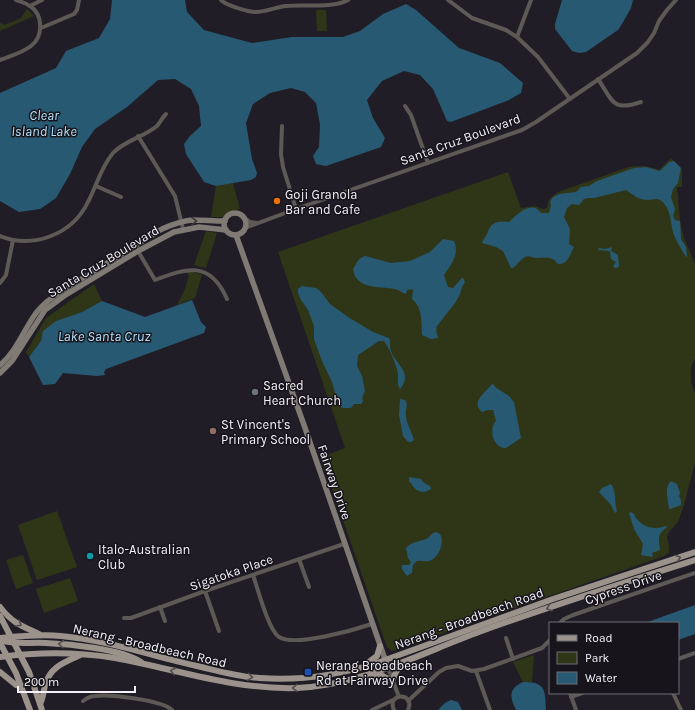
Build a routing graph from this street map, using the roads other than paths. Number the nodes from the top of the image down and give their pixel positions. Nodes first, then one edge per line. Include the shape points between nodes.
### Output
1 (16, 0) edge
2 (42, 0) edge
3 (79, 0) edge
4 (221, 0) edge
5 (348, 0) edge
6 (448, 0) edge
7 (531, 0) edge
8 (676, 0) edge
9 (30, 6) junction
10 (41, 28) junction
11 (517, 37) junction
12 (0, 60) edge
13 (598, 80) junction
14 (570, 99) junction
15 (641, 102) dead end
16 (405, 106) dead end
17 (166, 114) dead end
18 (282, 126) dead end
19 (138, 136) junction
20 (428, 163) junction
21 (96, 186) junction
22 (121, 197) dead end
23 (296, 209) junction
24 (244, 218) junction
25 (225, 221) junction
26 (181, 222) junction
27 (258, 223) junction
28 (245, 228) junction
29 (183, 229) junction
30 (226, 230) junction
31 (236, 235) junction
32 (0, 236) edge
33 (13, 240) junction
34 (137, 249) junction
35 (0, 283) edge
36 (227, 299) dead end
37 (0, 365) edge
38 (1, 371) edge
39 (344, 544) junction
40 (695, 552) edge
41 (299, 559) junction
42 (695, 560) edge
43 (695, 573) edge
44 (253, 575) junction
45 (309, 587) dead end
46 (205, 591) junction
47 (0, 607) edge
48 (160, 607) junction
49 (0, 616) edge
50 (124, 618) dead end
51 (165, 622) dead end
52 (561, 622) edge
53 (372, 624) junction
54 (219, 631) dead end
55 (42, 635) junction
56 (11, 637) junction
57 (506, 638) dead end
58 (0, 640) edge
59 (14, 643) junction
60 (548, 645) edge
61 (380, 646) junction
62 (2, 650) edge
63 (695, 653) edge
64 (20, 654) junction
65 (82, 654) junction
66 (7, 656) junction
67 (0, 657) edge
68 (513, 659) junction
69 (679, 659) edge
70 (384, 660) junction
71 (403, 662) junction
72 (144, 664) junction
73 (360, 668) junction
74 (388, 668) junction
75 (476, 671) junction
76 (0, 672) edge
77 (365, 676) junction
78 (392, 681) junction
79 (22, 686) junction
80 (673, 694) edge
81 (570, 695) edge
82 (398, 697) junction
83 (394, 700) junction
84 (408, 700) junction
85 (83, 701) dead end
86 (41, 707) edge
87 (30, 710) edge
88 (172, 710) edge
89 (372, 710) edge
90 (394, 710) edge
91 (408, 710) edge
92 (490, 710) edge
93 (576, 710) edge
94 (681, 710) edge

1 - 9 street
2 - 9 street
3 - 10 street via 74,14
4 - 5 street via 240,9 255,12 285,6 332,5
6 - 11 street via 472,18 506,30
7 - 11 street
8 - 13 street, Santa Cruz Boulevard via 648,42 637,53
9 - 10 street via 40,18
10 - 12 street via 32,45
11 - 14 street via 538,57
13 - 14 street, Santa Cruz Boulevard
13 - 15 street via 620,107
14 - 20 street, Santa Cruz Boulevard via 522,130
16 - 20 street via 411,115
17 - 19 street via 157,126
18 - 23 street via 283,167
19 - 21 street via 112,154
19 - 26 street via 175,196
20 - 23 street, Santa Cruz Boulevard
21 - 22 street
21 - 33 street via 88,204 68,227 38,240
23 - 27 street, Santa Cruz Boulevard
24 - 25 street via 240,214 233,214
24 - 27 street
24 - 28 street
26 -> 25 street, Santa Cruz Boulevard
25 - 30 street
26 - 29 street
26 - 34 street, Santa Cruz Boulevard via 162,229
27 - 28 street, Santa Cruz Boulevard
28 - 31 street via 242,233
29 - 30 street, Santa Cruz Boulevard via 199,227
29 - 34 street, Santa Cruz Boulevard
30 - 31 street
31 - 39 street, Fairway Drive
32 - 33 street
33 - 35 street via 6,275
34 - 36 street via 155,280 179,271 192,269 204,272 222,287
34 - 37 street, Santa Cruz Boulevard via 47,301 36,313 12,353
34 - 38 street, Santa Cruz Boulevard via 49,306 12,361
39 - 41 street, Sigatoka Place
39 - 53 street, Fairway Drive
70 -> 40 main road, Nerang - Broadbeach Road via 553,599
41 - 44 street, Sigatoka Place
41 - 45 street
42 -> 71 main road, Nerang - Broadbeach Road via 496,626
43 - 52 street, Cypress Drive via 573,615
44 - 46 street, Sigatoka Place
44 - 53 street via 272,628 280,637 292,641 322,637
46 - 48 street, Sigatoka Place
46 - 54 street
47 -> 55 main road via 16,623
48 - 50 street, Sigatoka Place via 131,618
48 - 51 street
49 - 56 main road
53 - 61 street, Fairway Drive
55 - 56 main road, Nerang - Broadbeach Road
55 -> 73 main road, Nerang - Broadbeach Road via 90,640 234,675 259,678 306,678
56 - 58 main road, Nerang - Broadbeach Road
56 - 59 main road
57 - 68 street
58 - 59 main road
58 - 62 main road
59 - 64 main road
72 -> 59 main road via 133,657 88,648 50,643
60 - 68 street
61 - 70 street, Fairway Drive
61 - 73 main road via 375,658
62 - 64 main road
62 - 66 main road
63 - 69 street
64 - 65 main road, Nerang - Broadbeach Road
64 - 66 main road, Nerang - Broadbeach Road
64 - 86 main road
65 - 72 main road, Nerang - Broadbeach Road
65 - 86 main road via 63,662 51,672 45,684
66 - 67 main road, Nerang - Broadbeach Road
66 - 79 main road
68 - 75 street
70 - 73 main road, Nerang - Broadbeach Road
70 - 74 street, Fairway Drive
71 - 74 main road, Nerang - Broadbeach Road
71 - 78 main road
77 -> 72 main road, Nerang - Broadbeach Road via 316,686 259,687 222,682
74 - 77 main road, Nerang - Broadbeach Road
74 - 78 street
75 - 84 street via 458,666 446,668
75 - 92 street
76 - 79 main road via 16,685
77 - 78 main road via 383,676
78 - 82 street
79 - 87 main road
80 - 94 street
81 - 93 street
82 - 83 street
82 - 84 street
83 - 89 street
83 - 90 street
84 - 91 street
85 - 88 street via 105,695 162,704

